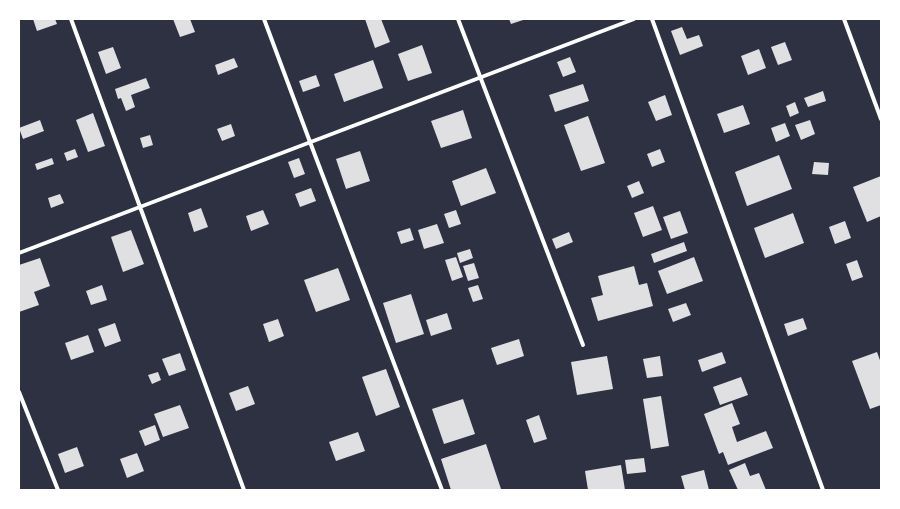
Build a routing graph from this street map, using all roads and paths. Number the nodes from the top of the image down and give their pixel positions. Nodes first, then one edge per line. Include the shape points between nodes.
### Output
1 (71, 19) edge
2 (264, 19) edge
3 (458, 19) edge
4 (634, 19) edge
5 (652, 19) edge
6 (844, 19) edge
7 (480, 78) junction
8 (881, 119) edge
9 (310, 142) junction
10 (140, 207) junction
11 (19, 253) edge
12 (583, 345) dead end
13 (19, 392) edge
14 (58, 490) edge
15 (244, 490) edge
16 (442, 490) edge
17 (824, 490) edge

1 - 10 street
2 - 9 street
3 - 7 street
4 - 7 street
5 - 17 street
6 - 8 street
7 - 9 street
7 - 12 street
9 - 10 street
9 - 16 street
10 - 11 street
10 - 15 street
13 - 14 street

